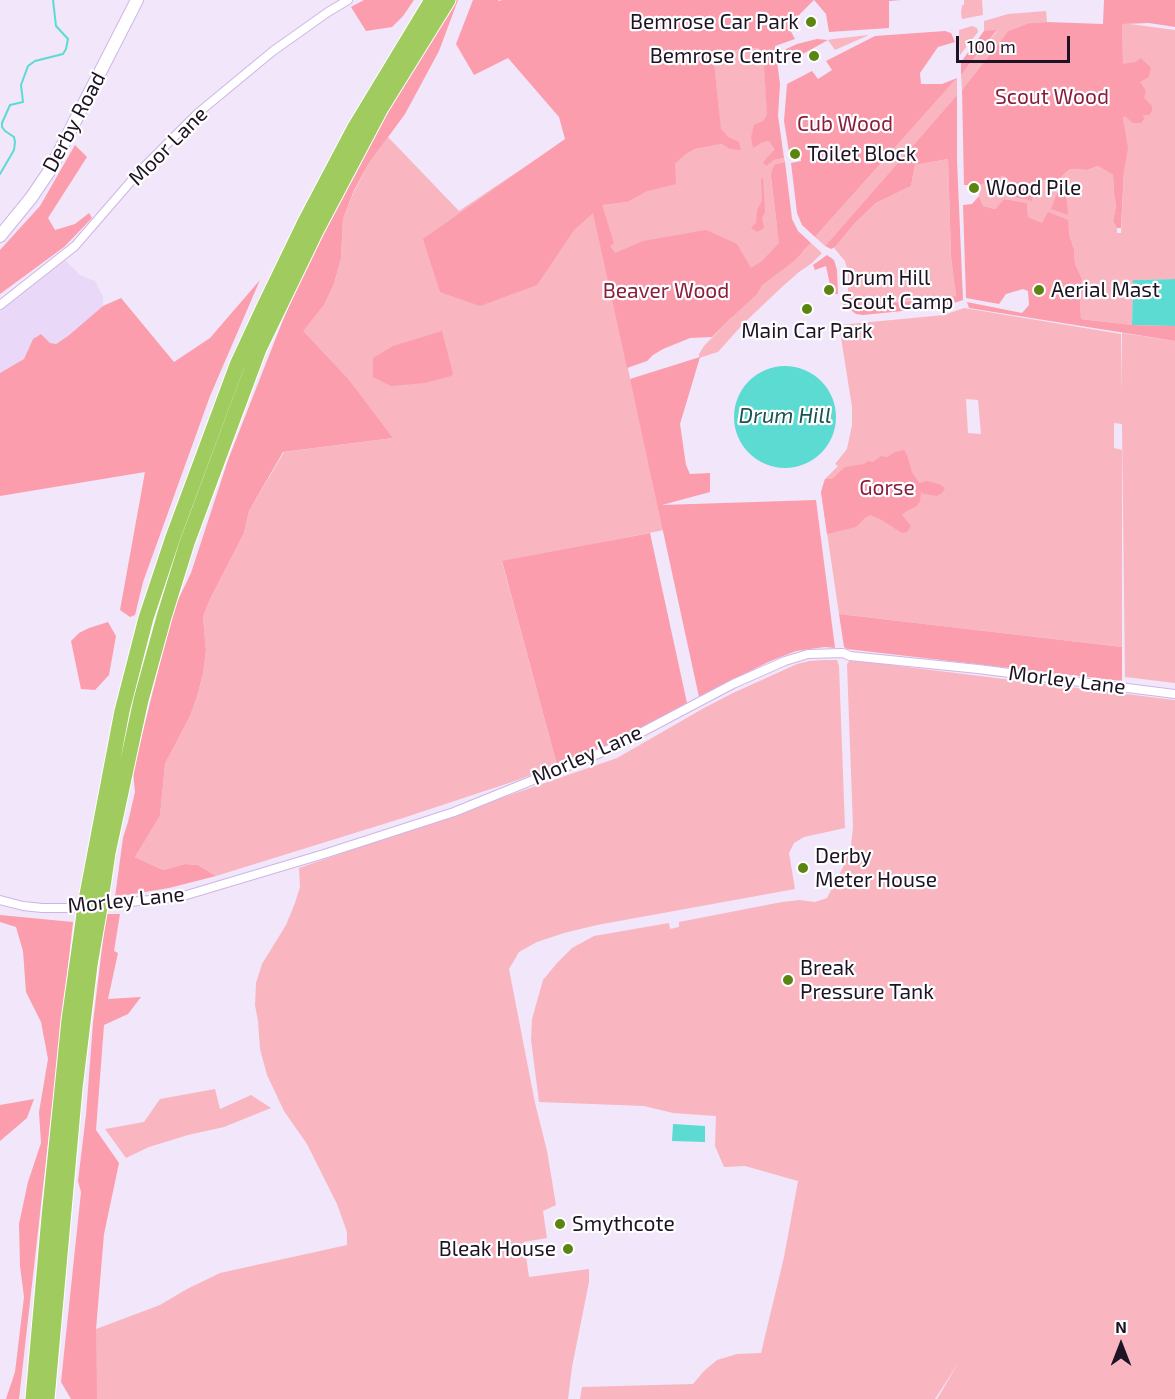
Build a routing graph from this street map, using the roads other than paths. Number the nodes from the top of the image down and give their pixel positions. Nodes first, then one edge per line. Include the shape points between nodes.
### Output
1 (137, 0) edge
2 (348, 0) edge
3 (432, 0) edge
4 (448, 0) edge
5 (0, 236) edge
6 (0, 305) edge
7 (1175, 694) edge
8 (0, 900) edge
9 (93, 907) junction
10 (33, 1399) edge
11 (47, 1399) edge

1 - 5 main road, Derby Road via 50,170
2 - 6 street, Moor Lane via 273,51 198,113 139,172 75,246
3 - 9 highway via 354,129 237,365 146,618 122,711
4 - 9 highway via 381,108 259,350 187,543 164,617
7 - 8 street, Morley Lane via 843,653 808,654 733,684 610,749 454,812 324,854 180,897 70,908 23,906
9 - 10 highway via 69,1020
9 - 11 highway

